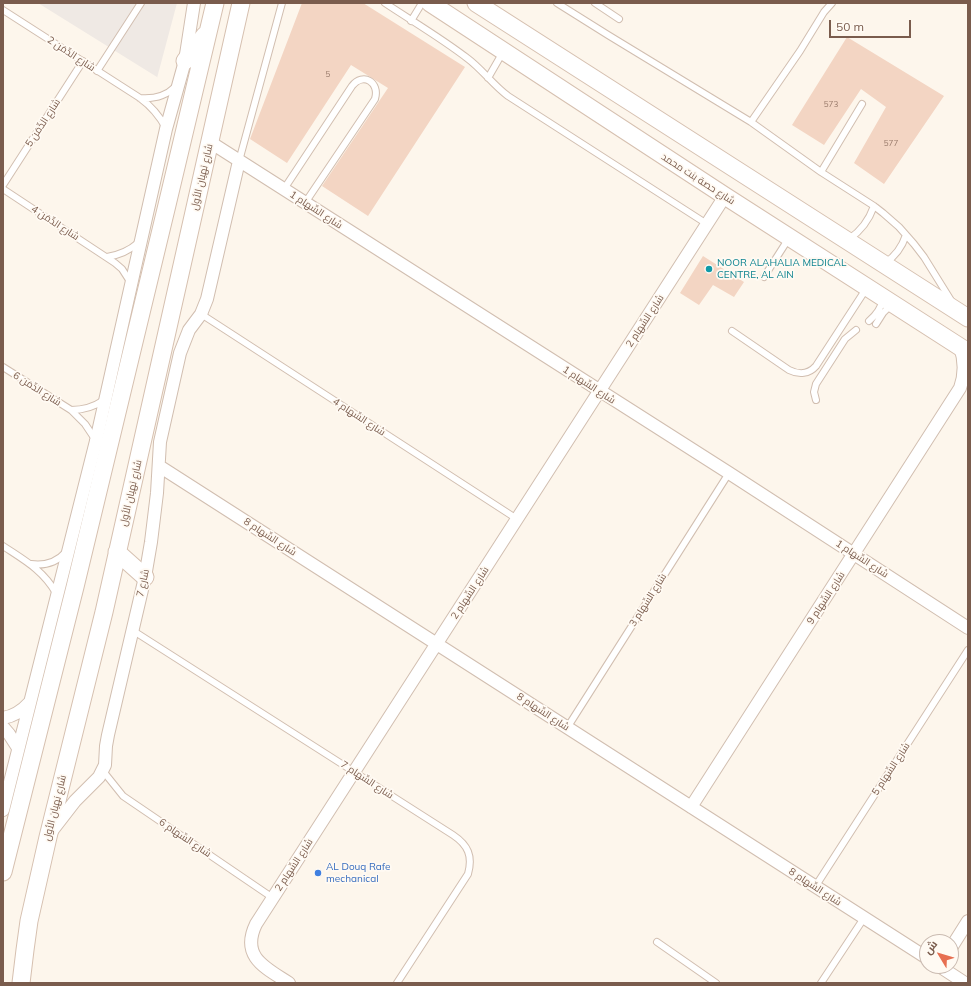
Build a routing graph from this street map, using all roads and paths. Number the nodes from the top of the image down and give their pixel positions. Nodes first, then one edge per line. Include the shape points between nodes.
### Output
1 (141, 3) edge
2 (194, 3) edge
3 (215, 3) edge
4 (241, 3) edge
5 (282, 3) edge
6 (385, 3) edge
7 (422, 3) edge
8 (430, 3) edge
9 (476, 3) edge
10 (557, 3) edge
11 (595, 3) edge
12 (825, 3) edge
13 (832, 3) edge
14 (3, 10) edge
15 (824, 12) junction
16 (619, 19) dead end
17 (411, 21) junction
18 (208, 32) junction
19 (504, 51) junction
20 (82, 61) junction
21 (184, 61) junction
22 (97, 70) junction
23 (488, 78) junction
24 (178, 85) junction
25 (140, 98) junction
26 (862, 104) dead end
27 (751, 122) junction
28 (166, 129) junction
29 (210, 142) junction
30 (239, 161) junction
31 (822, 172) junction
32 (3, 185) edge
33 (3, 189) edge
34 (284, 189) junction
35 (725, 196) junction
36 (305, 203) junction
37 (874, 206) junction
38 (707, 224) junction
39 (906, 235) junction
40 (142, 238) junction
41 (790, 238) junction
42 (847, 240) junction
43 (108, 257) junction
44 (884, 264) junction
45 (764, 277) dead end
46 (132, 284) junction
47 (867, 287) junction
48 (888, 301) junction
49 (201, 314) junction
50 (963, 315) edge
51 (868, 321) dead end
52 (876, 324) dead end
53 (856, 330) dead end
54 (732, 331) dead end
55 (964, 350) edge
56 (3, 367) edge
57 (964, 385) edge
58 (600, 392) junction
59 (105, 399) junction
60 (816, 400) dead end
61 (72, 410) junction
62 (96, 440) junction
63 (159, 466) junction
64 (729, 473) junction
65 (517, 520) junction
66 (3, 546) edge
67 (68, 549) junction
68 (118, 552) junction
69 (854, 554) junction
70 (31, 564) junction
71 (145, 577) junction
72 (57, 594) junction
73 (968, 628) edge
74 (132, 630) junction
75 (437, 644) junction
76 (968, 650) edge
77 (30, 702) junction
78 (3, 718) edge
79 (3, 727) edge
80 (567, 728) junction
81 (18, 748) junction
82 (103, 771) junction
83 (355, 772) junction
84 (691, 807) junction
85 (3, 810) edge
86 (48, 836) junction
87 (3, 872) edge
88 (815, 886) junction
89 (273, 898) junction
90 (864, 918) junction
91 (968, 921) edge
92 (959, 935) edge
93 (657, 942) dead end
94 (919, 953) edge
95 (951, 974) edge
96 (21, 983) edge
97 (289, 983) edge
98 (397, 983) edge
99 (716, 983) edge
100 (821, 983) edge
101 (965, 983) edge

1 - 22 lane
2 - 21 street
3 - 18 main road
4 - 29 main road, شارع نهيان الأول
5 - 30 lane
6 - 17 lane
7 - 17 lane
8 - 19 main road, شارع حصة بنت محمد
9 - 42 main road
10 - 27 lane
11 - 16 lane
12 - 15 lane
13 - 15 lane
14 - 20 lane, شارع الدِّمَن 2
15 - 27 lane
17 - 23 lane via 467,58
18 - 21 main road
18 - 87 main road
19 - 23 lane
19 - 35 main road, شارع حصة بنت محمد
20 - 22 lane, شارع الدِّمَن 2
20 - 32 lane, شارع الدِّمَن 5
21 - 24 street
22 - 25 lane, شارع الدِّمَن 2
23 - 38 lane via 508,96
24 - 25 lane via 167,94
24 - 28 street
25 - 28 lane, شارع الدِّمَن 2 via 153,108
26 - 31 lane
27 - 31 lane
28 - 40 street
29 - 30 street, شارع السِّهام 1
29 - 68 main road, شارع نهيان الأول
30 - 34 street, شارع السِّهام 1
30 - 49 street, شارع 7 via 207,299
31 - 37 lane
33 - 43 lane, شارع الدِّمَن 4
34 - 36 street, شارع السِّهام 1
34 - 36 lane via 352,86 358,80 370,81 377,91 376,99
35 - 38 street, شارع السِّهام 2
35 - 41 main road, شارع حصة بنت محمد
36 - 58 street, شارع السِّهام 1
37 - 39 lane
37 - 42 lane via 864,226
38 - 58 street, شارع السِّهام 2
39 - 44 lane via 900,249
39 - 50 lane
40 - 43 lane via 123,253
40 - 46 street
41 - 45 lane
41 - 47 main road, شارع حصة بنت محمد
42 - 44 main road
43 - 46 lane, شارع الدِّمَن 4 via 122,269
44 - 50 main road
46 - 59 street
47 - 48 main road, شارع حصة بنت محمد
47 - 54 lane via 814,369 806,373 789,370
48 - 51 lane via 882,303 877,313
48 - 52 lane
48 - 55 main road, شارع حصة بنت محمد
49 - 63 street, شارع 7 via 190,330 180,353 160,442
49 - 65 lane, شارع السِّهام 4
53 - 60 lane via 845,339 816,384
55 - 57 street, شارع السِّهام 9
56 - 61 lane, شارع الدِّمَن 6
57 - 69 street, شارع السِّهام 9
58 - 64 street, شارع السِّهام 1
58 - 65 street, شارع السِّهام 2
59 - 61 lane, شارع الدِّمَن 6 via 93,406
59 - 62 street
61 - 62 lane, شارع الدِّمَن 6
62 - 67 street
63 - 71 street, شارع 7
63 - 75 street, شارع السِّهام 8
64 - 69 street, شارع السِّهام 1
64 - 80 lane, شارع السِّهام 3
65 - 75 street, شارع السِّهام 2
66 - 70 lane
67 - 70 lane via 55,561
67 - 72 street
68 - 71 main road
68 - 86 main road, شارع نهيان الأول
69 - 73 street, شارع السِّهام 1
69 - 84 street, شارع السِّهام 9
70 - 72 lane via 46,577
71 - 74 street, شارع 7
72 - 77 street
74 - 82 street, شارع 7 via 108,735
74 - 83 lane, شارع السِّهام 7
75 - 80 street, شارع السِّهام 8
75 - 83 street, شارع السِّهام 2
76 - 88 lane, شارع السِّهام 5
77 - 78 street via 16,714
77 - 81 street
79 - 81 street
80 - 84 street, شارع السِّهام 8
81 - 85 street
82 - 86 street
82 - 89 lane, شارع السِّهام 6 via 123,796
83 - 89 street, شارع السِّهام 2
83 - 98 lane, شارع السِّهام 7 via 460,840 470,859 470,867 464,881
84 - 88 street, شارع السِّهام 8
86 - 96 main road, شارع نهيان الأول via 29,921
88 - 90 street, شارع السِّهام 8
89 - 97 street, شارع السِّهام 2 via 253,931 251,945 261,965
90 - 94 street, شارع السِّهام 8
90 - 100 lane
91 - 92 street
93 - 99 lane
95 - 101 street

